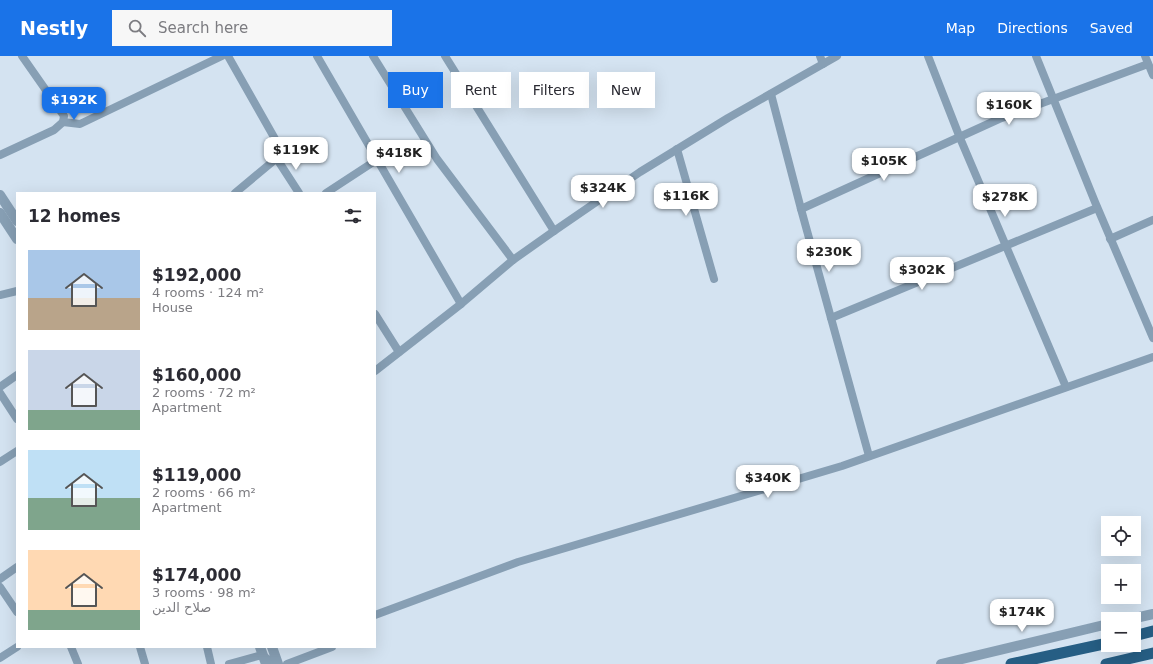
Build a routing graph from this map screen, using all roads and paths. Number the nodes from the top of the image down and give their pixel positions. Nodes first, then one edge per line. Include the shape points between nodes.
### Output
1 (22, 56) edge
2 (222, 56) edge
3 (228, 56) edge
4 (317, 56) edge
5 (373, 56) edge
6 (820, 56) edge
7 (837, 56) edge
8 (928, 56) edge
9 (1036, 56) edge
10 (1144, 56) edge
11 (448, 57) edge
12 (823, 64) junction
13 (1148, 64) junction
14 (1153, 74) edge
15 (771, 94) junction
16 (1053, 100) junction
17 (63, 122) junction
18 (960, 138) junction
19 (678, 149) junction
20 (0, 155) edge
21 (277, 159) junction
22 (378, 159) junction
23 (236, 192) edge
24 (298, 192) edge
25 (328, 192) edge
26 (0, 195) edge
27 (1097, 208) junction
28 (801, 209) junction
29 (0, 213) edge
30 (16, 219) edge
31 (1153, 220) edge
32 (554, 231) junction
33 (16, 237) edge
34 (1110, 239) junction
35 (1006, 245) junction
36 (513, 260) junction
37 (714, 279) dead end
38 (16, 291) edge
39 (0, 295) edge
40 (461, 304) junction
41 (376, 316) edge
42 (831, 318) junction
43 (1153, 338) edge
44 (399, 352) junction
45 (1153, 357) edge
46 (376, 370) edge
47 (16, 376) edge
48 (0, 387) edge
49 (1066, 387) junction
50 (0, 393) edge
51 (16, 417) edge
52 (16, 452) edge
53 (870, 456) junction
54 (0, 462) edge
55 (16, 568) edge
56 (0, 579) edge
57 (0, 588) edge
58 (16, 611) edge
59 (1153, 614) edge
60 (376, 615) edge
61 (1141, 617) edge
62 (1101, 626) edge
63 (1153, 631) edge
64 (1141, 634) edge
65 (1101, 645) edge
66 (16, 648) edge
67 (71, 648) edge
68 (140, 648) edge
69 (207, 648) edge
70 (272, 648) edge
71 (329, 648) edge
72 (1153, 653) edge
73 (263, 655) edge
74 (0, 658) edge
75 (1042, 661) edge
76 (3, 664) edge
77 (78, 664) edge
78 (146, 664) edge
79 (211, 664) edge
80 (229, 664) edge
81 (275, 664) edge
82 (278, 664) edge
83 (287, 664) edge
84 (941, 664) edge
85 (1011, 664) edge
86 (1106, 664) edge

1 - 17 street via 64,116
2 - 17 street via 80,124
3 - 21 street via 284,153
4 - 22 street
5 - 36 street via 437,159
6 - 12 street
7 - 12 street
8 - 18 street
9 - 16 street
10 - 13 street
11 - 32 street
12 - 15 street
13 - 14 street
13 - 16 street
15 - 19 street
15 - 28 street
16 - 18 street via 999,119
16 - 27 street
17 - 20 street via 54,130
18 - 28 street
18 - 35 street
19 - 32 street
19 - 37 street
21 - 23 street
21 - 24 street
22 - 25 street
22 - 40 street
26 - 30 street
27 - 34 street
27 - 35 street
28 - 42 street
29 - 33 street
31 - 34 street
32 - 36 street
34 - 43 street
35 - 42 street
35 - 49 street
36 - 40 street
38 - 39 street
40 - 44 street
41 - 44 street
42 - 53 street
44 - 46 street
45 - 49 street
47 - 48 street
49 - 53 street
50 - 51 street
52 - 54 street
53 - 60 street via 518,562
55 - 56 street
57 - 58 street
59 - 61 street
62 - 84 street
63 - 64 highway
65 - 75 highway
66 - 74 street
67 - 77 street
68 - 78 street
69 - 79 street
70 - 82 street
71 - 83 street
72 - 86 highway
73 - 80 street
73 - 81 street
74 - 76 street
75 - 85 highway

